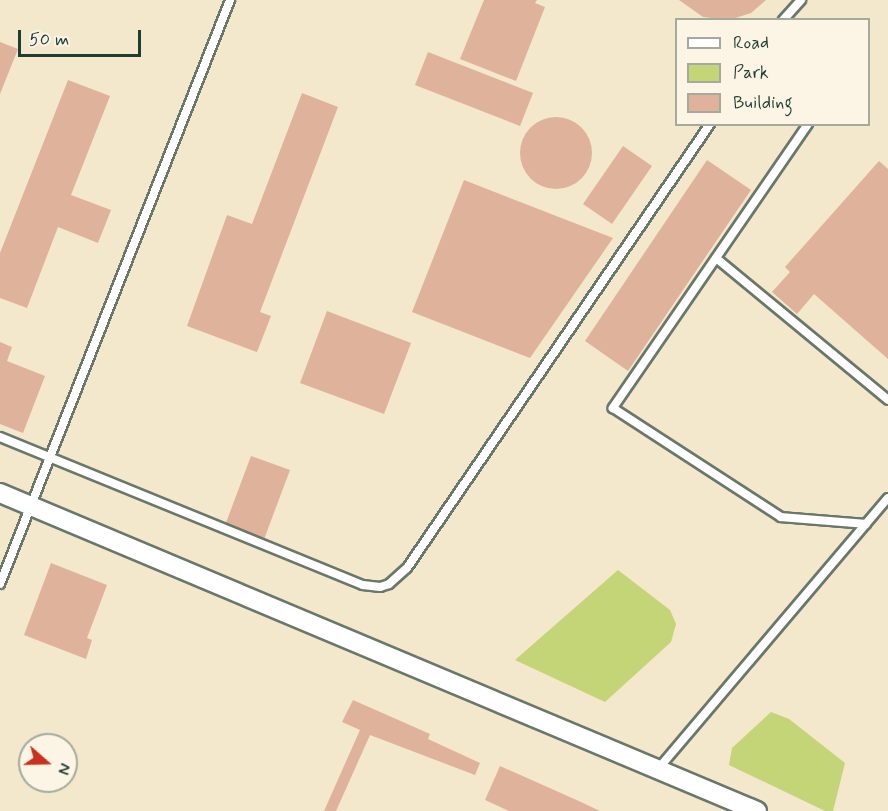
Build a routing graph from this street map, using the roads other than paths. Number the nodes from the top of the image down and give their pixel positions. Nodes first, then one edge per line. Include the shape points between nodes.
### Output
1 (230, 0) edge
2 (801, 0) edge
3 (785, 18) edge
4 (709, 126) edge
5 (807, 126) edge
6 (716, 258) junction
7 (888, 400) edge
8 (0, 437) edge
9 (49, 457) junction
10 (0, 493) edge
11 (888, 498) edge
12 (30, 506) junction
13 (866, 524) junction
14 (0, 584) edge
15 (657, 770) junction
16 (757, 811) edge

1 - 9 lane
2 - 3 lane
4 - 9 lane via 407,568 389,584 363,585
5 - 6 lane
6 - 7 lane
6 - 13 lane via 613,408 781,517
8 - 9 lane
9 - 12 lane
10 - 12 street
11 - 13 lane
12 - 14 lane
12 - 15 street
13 - 15 lane
15 - 16 street

